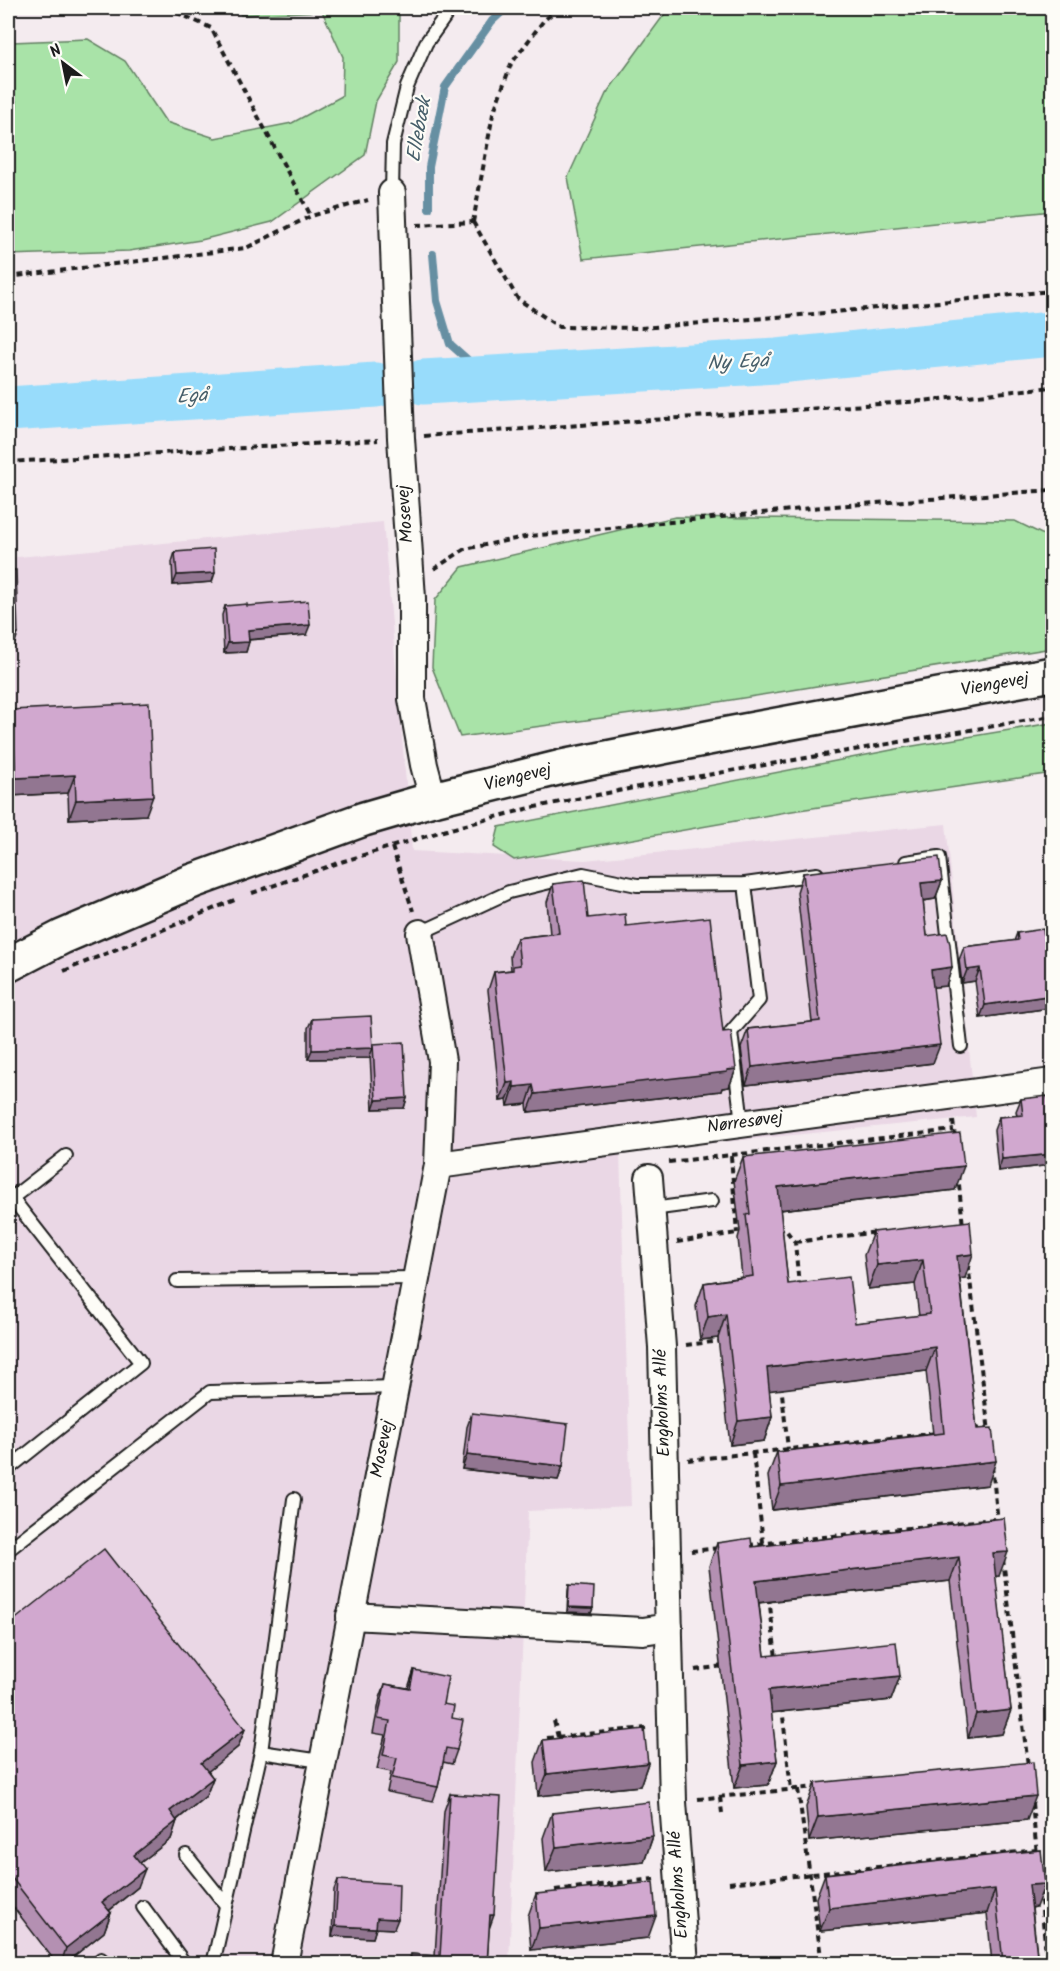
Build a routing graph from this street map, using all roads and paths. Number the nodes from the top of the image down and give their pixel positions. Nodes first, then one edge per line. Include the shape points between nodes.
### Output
1 (168, 8) edge
2 (451, 8) edge
3 (560, 8) edge
4 (392, 193) junction
5 (311, 216) junction
6 (473, 222) junction
7 (394, 226) junction
8 (8, 277) edge
9 (1053, 291) edge
10 (1053, 387) edge
11 (401, 438) junction
12 (8, 462) edge
13 (1053, 490) edge
14 (412, 598) junction
15 (1053, 674) edge
16 (1053, 716) edge
17 (433, 799) junction
18 (392, 847) junction
19 (894, 863) edge
20 (825, 873) edge
21 (745, 884) junction
22 (249, 894) dead end
23 (239, 898) dead end
24 (420, 933) junction
25 (8, 965) edge
26 (56, 975) dead end
27 (961, 1046) dead end
28 (1053, 1082) edge
29 (951, 1096) junction
30 (742, 1123) junction
31 (954, 1130) junction
32 (955, 1140) edge
33 (731, 1155) junction
34 (66, 1156) dead end
35 (438, 1165) junction
36 (958, 1170) edge
37 (656, 1171) joint
38 (10, 1196) edge
39 (712, 1201) dead end
40 (652, 1209) junction
41 (963, 1223) junction
42 (951, 1224) edge
43 (776, 1230) edge
44 (747, 1232) edge
45 (884, 1232) edge
46 (737, 1233) junction
47 (964, 1234) edge
48 (795, 1242) junction
49 (654, 1245) junction
50 (967, 1257) edge
51 (416, 1278) junction
52 (177, 1281) dead end
53 (800, 1287) edge
54 (730, 1340) edge
55 (662, 1347) junction
56 (781, 1381) edge
57 (395, 1387) junction
58 (988, 1428) junction
59 (965, 1430) edge
60 (941, 1433) edge
61 (990, 1439) edge
62 (788, 1449) junction
63 (753, 1453) junction
64 (664, 1462) junction
65 (992, 1462) edge
66 (8, 1469) edge
67 (294, 1499) dead end
68 (998, 1519) junction
69 (999, 1531) edge
70 (763, 1544) junction
71 (741, 1546) edge
72 (731, 1547) edge
73 (8, 1550) edge
74 (667, 1554) junction
75 (1002, 1554) edge
76 (764, 1555) edge
77 (768, 1589) edge
78 (350, 1616) junction
79 (669, 1627) junction
80 (787, 1656) edge
81 (776, 1658) junction
82 (764, 1660) edge
83 (729, 1665) edge
84 (777, 1669) edge
85 (670, 1674) junction
86 (781, 1702) edge
87 (554, 1720) dead end
88 (646, 1728) edge
89 (558, 1737) junction
90 (547, 1738) edge
91 (261, 1752) junction
92 (321, 1761) junction
93 (1018, 1766) edge
94 (1028, 1766) junction
95 (1029, 1776) edge
96 (820, 1786) edge
97 (798, 1789) junction
98 (791, 1790) junction
99 (720, 1797) junction
100 (1032, 1797) edge
101 (673, 1802) junction
102 (722, 1813) dead end
103 (1037, 1850) junction
104 (186, 1855) dead end
105 (1038, 1861) edge
106 (810, 1874) junction
107 (654, 1879) dead end
108 (729, 1882) dead end
109 (1040, 1884) edge
110 (555, 1890) edge
111 (226, 1905) junction
112 (143, 1907) dead end
113 (185, 1964) edge
114 (213, 1964) edge
115 (284, 1964) edge
116 (685, 1964) edge
117 (822, 1964) edge
118 (1047, 1964) edge

1 - 5 path via 211,28
2 - 4 lane, Mosevej via 426,43 407,87 393,144
3 - 6 path via 544,20 511,64 493,114
4 - 5 path
4 - 7 street, Mosevej
5 - 8 path via 246,249
6 - 7 path
6 - 9 path via 518,299 559,327 641,328
7 - 11 street, Mosevej
10 - 11 path via 922,401
11 - 12 path
11 - 14 street, Mosevej
13 - 14 path via 822,507 530,536 465,549 432,571
14 - 17 street, Mosevej via 412,699
15 - 17 street, Viengevej via 573,765
16 - 18 path via 540,806
17 - 25 street, Viengevej via 364,819 193,881
18 - 22 path
18 - 24 path
19 - 27 lane via 939,857
20 - 21 lane
21 - 24 lane via 637,885 583,874 509,892
21 - 30 lane via 759,1000 731,1032
23 - 26 path
24 - 35 street, Mosevej via 442,1061
28 - 29 street, Nørresøvej
29 - 30 street, Nørresøvej
29 - 31 path
30 - 35 street, Nørresøvej
31 - 32 path
31 - 33 path
33 - 37 path
33 - 46 path
34 - 38 lane
35 - 51 street, Mosevej
36 - 41 path
37 - 40 street, Engholms Allé
38 - 66 lane via 141,1363
39 - 40 lane
40 - 49 street, Engholms Allé
41 - 42 path
41 - 47 path
43 - 48 path via 785,1229
44 - 46 path
45 - 48 path
46 - 49 path
48 - 53 path
49 - 55 street, Engholms Allé
50 - 58 path
51 - 52 lane
51 - 57 street, Mosevej
54 - 55 path
55 - 64 street, Engholms Allé
56 - 62 path
57 - 73 lane via 210,1392
57 - 78 street, Mosevej
58 - 59 path
58 - 61 path
60 - 62 path
62 - 63 path
63 - 64 path
63 - 70 path
64 - 74 street, Engholms Allé
65 - 68 path
67 - 91 lane
68 - 69 path
68 - 70 path
70 - 71 path
70 - 76 path
72 - 74 path
74 - 79 street, Engholms Allé
75 - 94 path
77 - 81 path
78 - 79 street via 643,1631
78 - 92 street, Mosevej
79 - 85 street, Engholms Allé
80 - 81 path
81 - 82 path
81 - 84 path
83 - 85 path
85 - 101 street, Engholms Allé
86 - 98 path
87 - 89 path
88 - 89 path
89 - 90 path
91 - 92 lane
91 - 111 lane
92 - 115 street, Mosevej
93 - 94 path
94 - 95 path
96 - 97 path
97 - 98 path
97 - 106 path
98 - 99 path
99 - 101 path
99 - 102 path
100 - 103 path
101 - 116 street, Engholms Allé
103 - 105 path
103 - 106 path
104 - 111 lane
106 - 108 path
106 - 117 path
107 - 110 path
109 - 118 path
111 - 114 lane
112 - 113 lane

